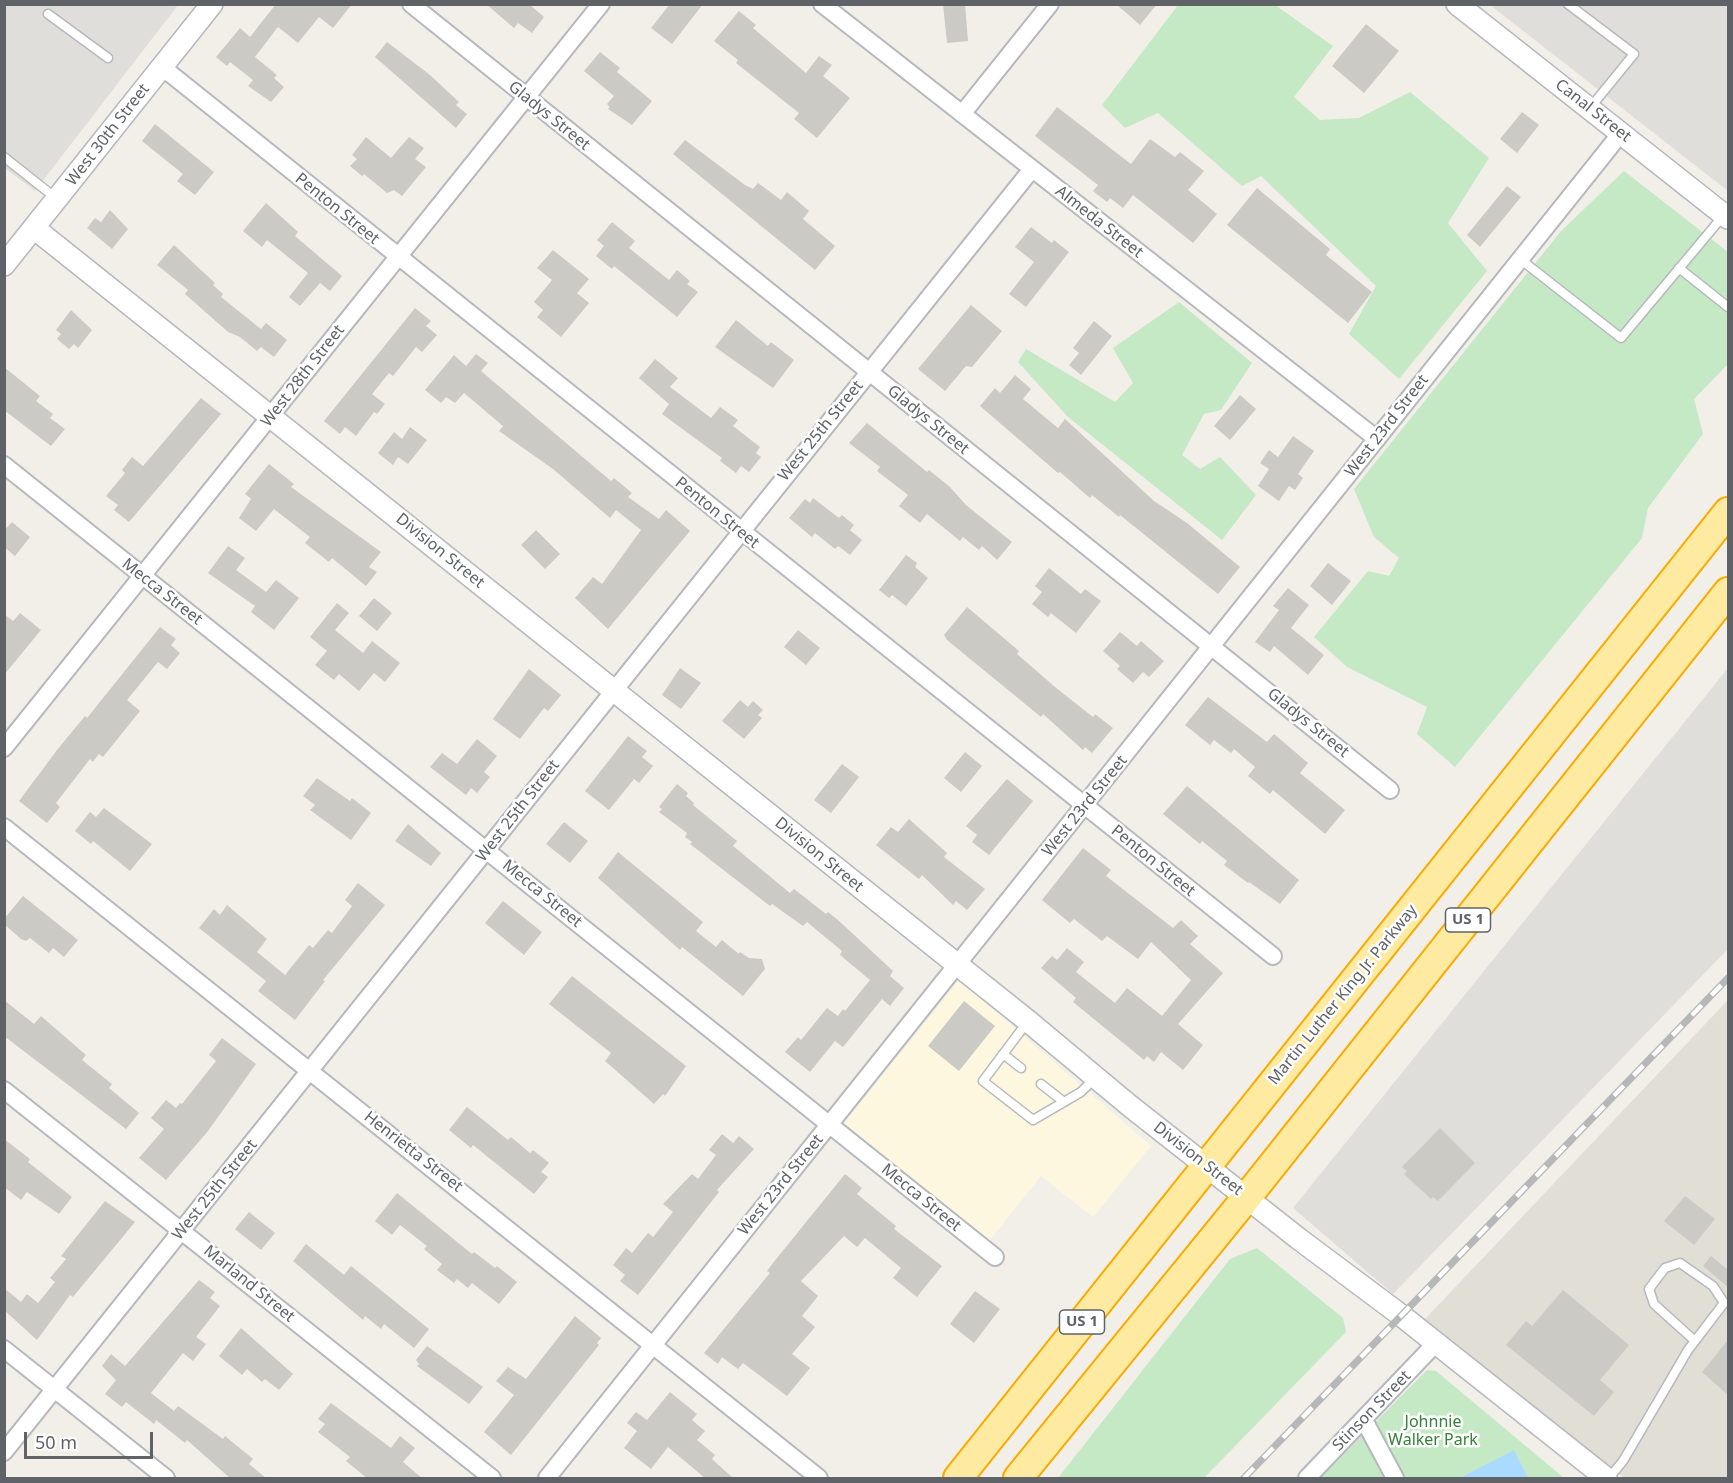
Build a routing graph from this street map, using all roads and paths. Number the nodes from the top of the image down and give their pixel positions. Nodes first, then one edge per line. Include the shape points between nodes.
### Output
1 (212, 4) edge
2 (411, 4) edge
3 (601, 4) edge
4 (822, 4) edge
5 (1050, 4) edge
6 (1457, 4) edge
7 (1568, 4) edge
8 (48, 14) dead end
9 (108, 58) dead end
10 (162, 67) junction
11 (526, 97) junction
12 (1590, 108) junction
13 (962, 114) junction
14 (1621, 132) junction
15 (4, 157) edge
16 (1032, 169) junction
17 (57, 199) junction
18 (1726, 216) edge
19 (34, 228) junction
20 (398, 257) junction
21 (1520, 260) junction
22 (4, 265) edge
23 (1679, 268) junction
24 (1728, 307) edge
25 (868, 372) junction
26 (271, 417) junction
27 (1377, 439) junction
28 (4, 465) edge
29 (1728, 513) edge
30 (740, 532) junction
31 (142, 577) junction
32 (1728, 592) edge
33 (1213, 647) junction
34 (614, 690) junction
35 (4, 748) edge
36 (1390, 790) dead end
37 (1085, 806) junction
38 (4, 827) edge
39 (487, 850) junction
40 (1273, 956) dead end
41 (958, 966) junction
42 (1028, 1021) junction
43 (1003, 1054) junction
44 (1021, 1068) dead end
45 (310, 1070) junction
46 (1095, 1077) junction
47 (1041, 1084) dead end
48 (4, 1090) edge
49 (1064, 1102) junction
50 (829, 1125) junction
51 (1207, 1165) junction
52 (1247, 1197) junction
53 (182, 1231) junction
54 (995, 1257) dead end
55 (1695, 1341) junction
56 (1436, 1343) junction
57 (653, 1344) junction
58 (4, 1349) edge
59 (55, 1389) junction
60 (1364, 1420) junction
61 (4, 1452) edge
62 (166, 1479) edge
63 (492, 1479) edge
64 (547, 1479) edge
65 (819, 1479) edge
66 (958, 1479) edge
67 (1018, 1479) edge
68 (1307, 1479) edge
69 (1395, 1479) edge
70 (1607, 1479) edge

1 - 10 street, West 30th Street
2 - 11 street, Gladys Street
3 - 11 street, West 28th Street
4 - 13 street, Almeda Street
5 - 13 street
6 - 12 street, Canal Street
7 - 12 lane via 1634,54
8 - 9 lane
10 - 17 street, West 30th Street
10 - 20 street, Penton Street
11 - 20 street, West 28th Street
11 - 25 street, Gladys Street
12 - 14 street, Canal Street
13 - 16 street, Almeda Street
14 - 18 street, Canal Street
14 - 21 street, West 23rd Street
15 - 17 lane
16 - 25 street, West 25th Street
16 - 27 street, Almeda Street
17 - 19 street, West 30th Street
18 - 23 lane
19 - 22 street, West 30th Street
19 - 26 street, Division Street
20 - 26 street, West 28th Street
20 - 30 street, Penton Street
21 - 23 lane via 1621,338
21 - 27 street, West 23rd Street
23 - 24 lane
25 - 30 street, West 25th Street
25 - 33 street, Gladys Street
26 - 31 street, West 28th Street
26 - 34 street, Division Street
27 - 33 street, West 23rd Street
28 - 31 street, Mecca Street
29 - 51 highway, Martin Luther King Jr. Parkway / US 1
30 - 34 street, West 25th Street
30 - 37 street, Penton Street
31 - 35 street, West 28th Street
31 - 39 street, Mecca Street
32 - 52 highway, US 1
33 - 36 street, Gladys Street
33 - 37 street, West 23rd Street
34 - 39 street, West 25th Street
34 - 41 street, Division Street
37 - 40 street, Penton Street
37 - 41 street, West 23rd Street
38 - 45 street, Henrietta Street
39 - 45 street, West 25th Street
39 - 50 street, Mecca Street
41 - 42 street, Division Street
41 - 50 street, West 23rd Street
42 - 43 lane
42 - 46 street, Division Street
43 - 44 lane
43 - 49 lane via 983,1081 1033,1120
45 - 53 street, West 25th Street
45 - 57 street, Henrietta Street
46 - 49 lane via 1082,1092
46 - 51 street, Division Street
47 - 49 lane
48 - 53 street, Marland Street
50 - 54 street, Mecca Street
50 - 57 street, West 23rd Street
51 - 52 street, Division Street
51 - 66 highway, Martin Luther King Jr. Parkway / US 1
52 - 56 street, Division Street
52 - 67 highway, US 1
53 - 59 street, West 25th Street
53 - 63 street, Marland Street
55 - 55 lane via 1724,1303 1713,1286 1680,1263 1665,1268 1650,1289 1654,1304
55 - 70 lane via 1623,1461
56 - 60 street, Stinson Street
56 - 70 street, Division Street
57 - 64 street, West 23rd Street
57 - 65 street, Henrietta Street
58 - 59 street
59 - 61 street, West 25th Street
59 - 62 street
60 - 68 street, Stinson Street
60 - 69 street

